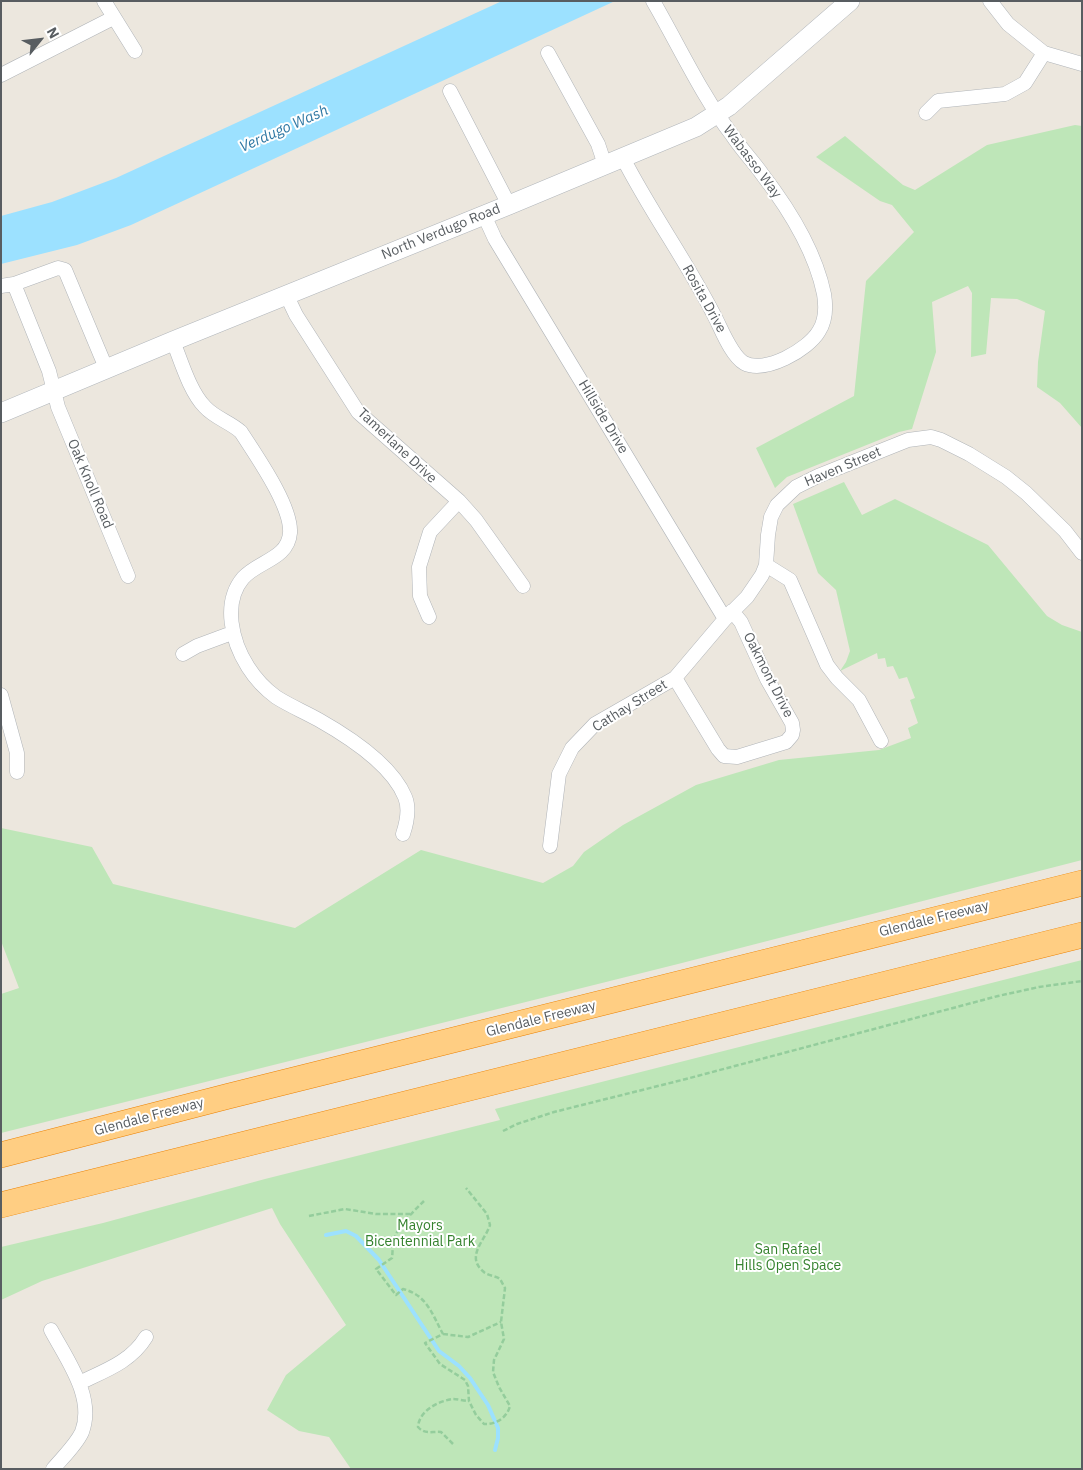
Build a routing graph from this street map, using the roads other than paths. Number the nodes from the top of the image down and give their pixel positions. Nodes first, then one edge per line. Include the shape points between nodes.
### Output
1 (104, 1) edge
2 (653, 1) edge
3 (850, 1) edge
4 (990, 1) edge
5 (114, 18) junction
6 (134, 51) dead end
7 (548, 53) dead end
8 (1044, 53) junction
9 (1082, 64) edge
10 (1, 75) edge
11 (450, 91) dead end
12 (926, 113) dead end
13 (718, 114) junction
14 (623, 158) junction
15 (605, 165) junction
16 (509, 205) junction
17 (484, 215) junction
18 (8, 285) edge
19 (286, 294) junction
20 (820, 330) joint
21 (173, 341) junction
22 (106, 368) junction
23 (54, 390) junction
24 (1, 413) edge
25 (459, 502) junction
26 (1082, 553) edge
27 (766, 565) junction
28 (128, 576) dead end
29 (523, 586) dead end
30 (728, 615) junction
31 (429, 617) dead end
32 (232, 632) junction
33 (182, 654) dead end
34 (674, 678) junction
35 (1, 696) edge
36 (881, 741) dead end
37 (17, 772) dead end
38 (403, 834) dead end
39 (550, 846) dead end
40 (1082, 883) edge
41 (1082, 935) edge
42 (1, 1155) edge
43 (1, 1205) edge
44 (51, 1330) dead end
45 (146, 1337) dead end
46 (79, 1383) junction
47 (53, 1469) edge

1 - 5 street
2 - 13 street, Wabasso Way
3 - 13 main road, North Verdugo Road
4 - 8 street via 1008,24
5 - 6 street
5 - 10 street
7 - 15 street via 598,144
8 - 9 street
8 - 12 street via 1025,83 1005,94 938,101
11 - 16 street
13 - 14 main road, North Verdugo Road via 696,127
13 - 20 street, Wabasso Way via 782,202 813,257 826,312
14 - 15 main road, North Verdugo Road
14 - 20 street, Rosita Drive via 724,336 743,362 756,366 771,364 810,342
15 - 16 main road, North Verdugo Road
16 - 17 main road, North Verdugo Road
17 - 19 main road, North Verdugo Road
17 - 30 street, Hillside Drive via 495,239
18 - 22 street via 58,268 65,270
18 - 23 street, Oak Knoll Road via 50,370
19 - 21 main road, North Verdugo Road
19 - 25 street, Tamerlane Drive via 358,412
21 - 22 main road, North Verdugo Road
21 - 32 street via 200,401 241,432 275,487 289,519 290,533 283,551 252,571 237,590 232,607
22 - 23 main road, North Verdugo Road
23 - 24 main road, North Verdugo Road
23 - 28 street, Oak Knoll Road via 58,408
25 - 29 street, Tamerlane Drive via 476,520
25 - 31 street via 430,532 419,567 420,596
26 - 27 street, Haven Street via 1032,498 1006,477 969,454 931,437 908,440 796,487 777,505 771,517
27 - 30 street, Haven Street via 758,584
27 - 36 street via 790,580 827,665 859,700
30 - 34 street, Haven Street
30 - 34 street, Oakmont Drive via 741,622 792,723 792,735 786,742 737,757 724,756
32 - 33 street
32 - 38 street via 254,676 275,696 343,735 394,778 406,798 408,819
34 - 39 street, Cathay Street via 595,724 572,748 560,774
35 - 37 street via 18,753
40 - 42 highway, Glendale Freeway
41 - 43 highway
44 - 46 street
45 - 46 street via 140,1348 125,1361
46 - 47 street via 85,1407 82,1432

